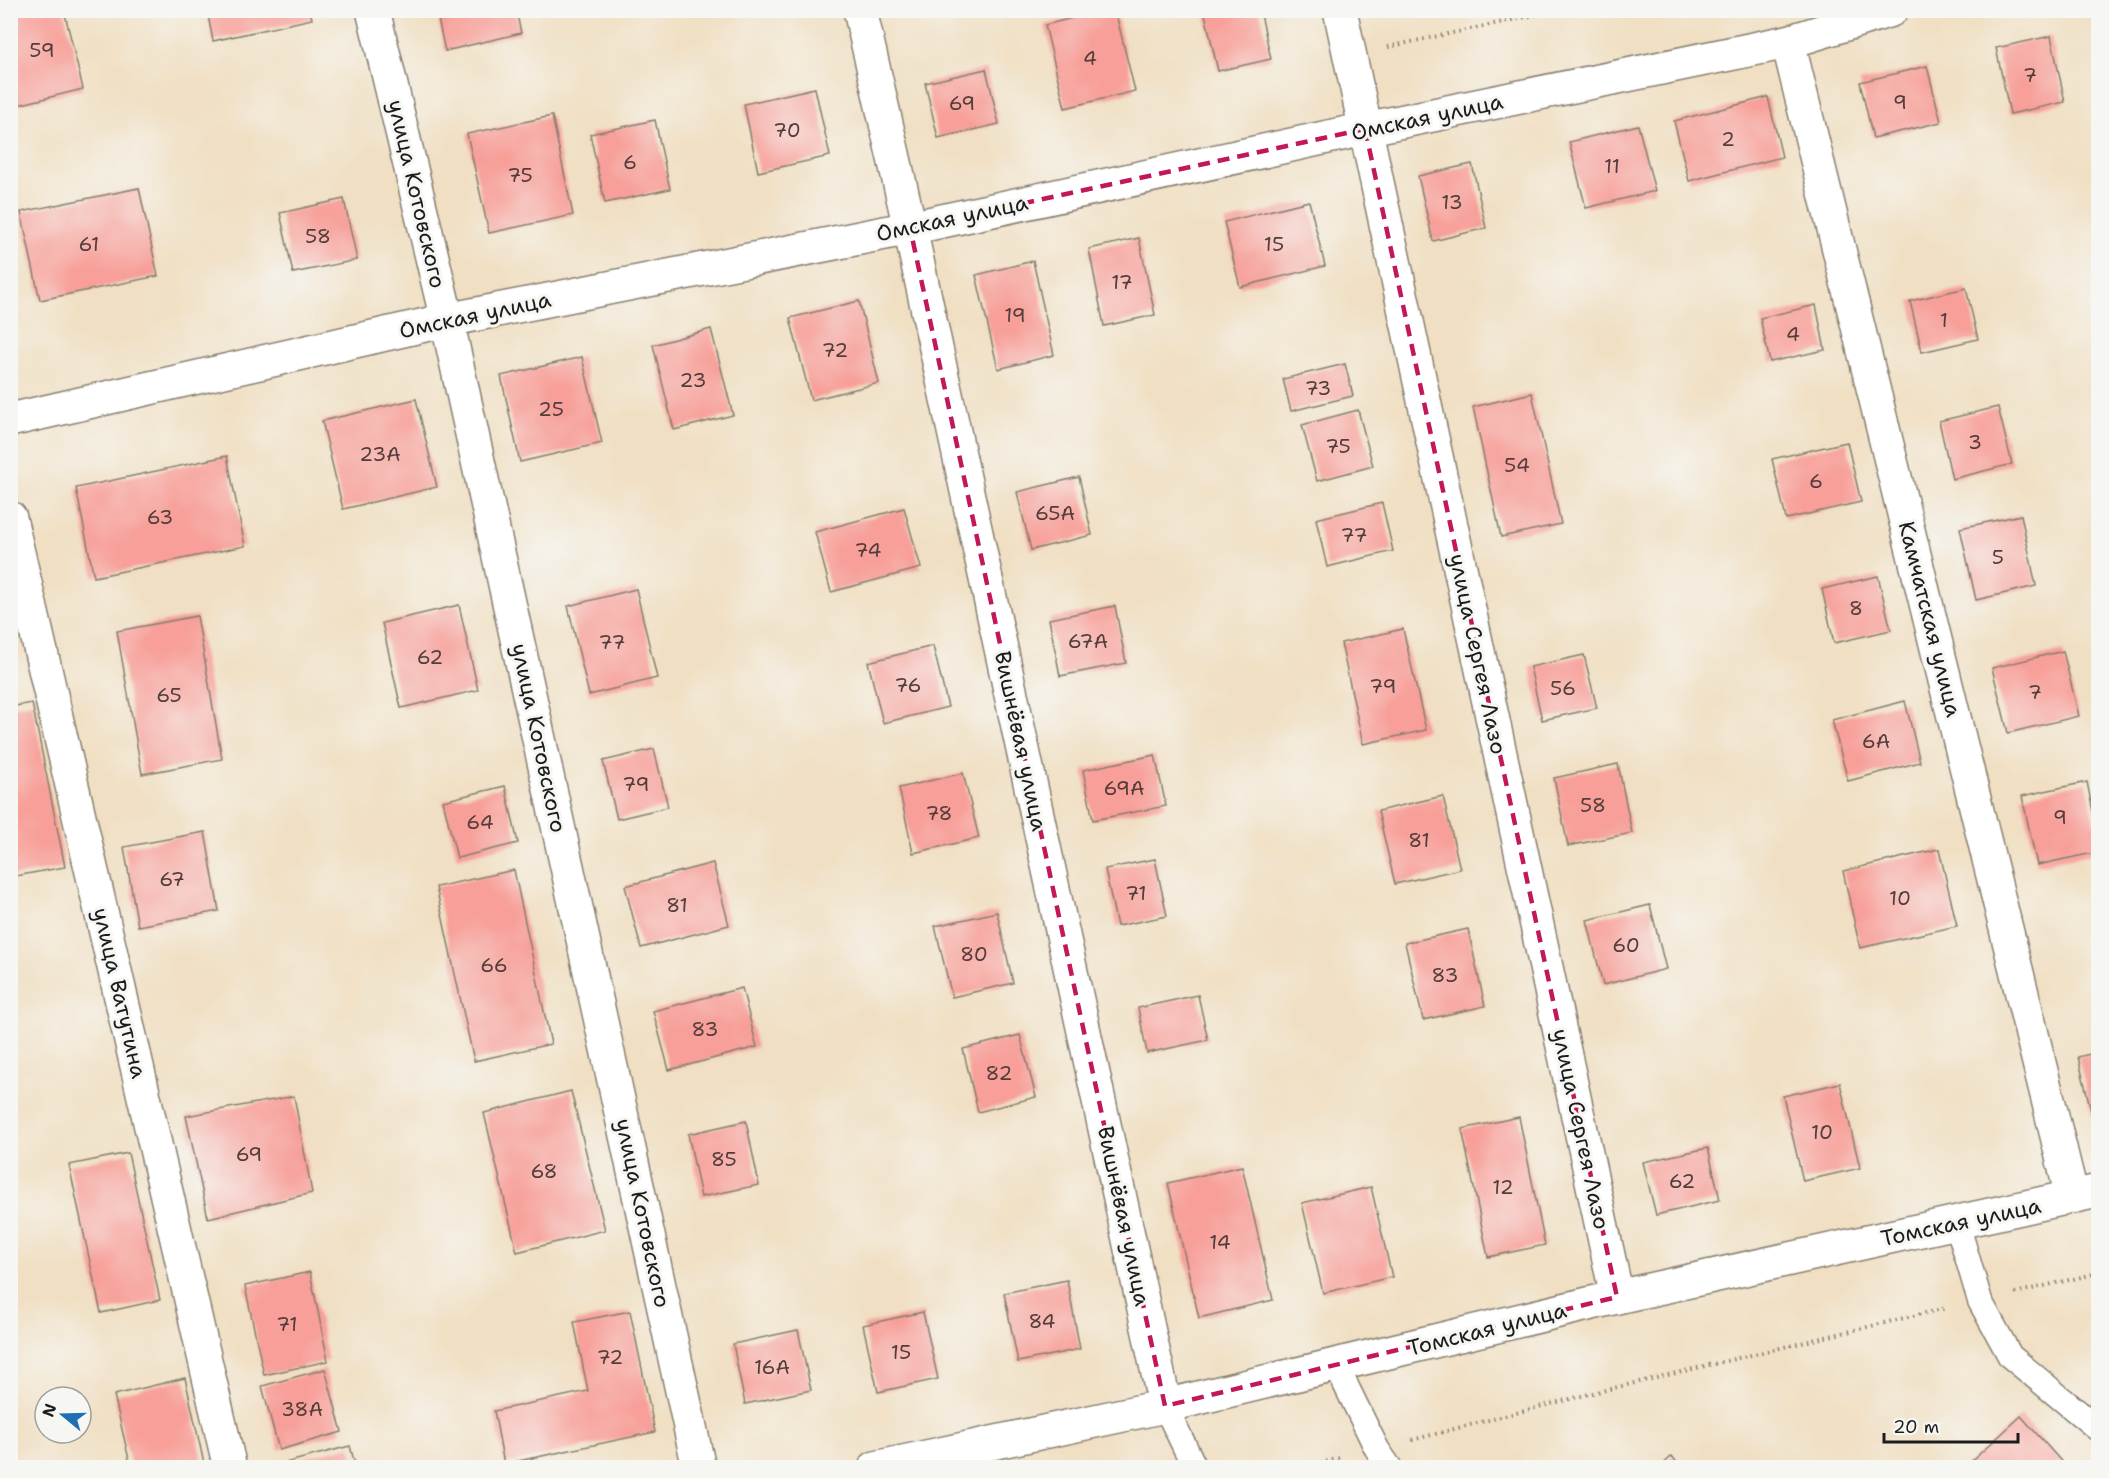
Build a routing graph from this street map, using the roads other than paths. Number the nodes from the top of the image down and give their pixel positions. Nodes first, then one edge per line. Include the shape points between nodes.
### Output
1 (373, 10) edge
2 (860, 10) edge
3 (1340, 10) edge
4 (1891, 10) edge
5 (1788, 42) junction
6 (1365, 129) junction
7 (910, 228) junction
8 (447, 320) junction
9 (10, 420) edge
10 (10, 518) edge
11 (2085, 1194) edge
12 (1957, 1223) junction
13 (1617, 1297) junction
14 (1336, 1365) junction
15 (1165, 1406) junction
16 (2098, 1430) edge
17 (1383, 1458) edge
18 (230, 1467) edge
19 (699, 1467) edge
20 (875, 1467) edge
21 (1195, 1467) edge

1 - 8 street, улица Котовского
2 - 7 street, Вишнёвая улица
3 - 6 street, улица Сергея Лазо
4 - 5 street, Омская улица
5 - 6 street, Омская улица
5 - 11 street, Камчатская улица
6 - 7 street, Омская улица
6 - 13 street, улица Сергея Лазо
7 - 8 street, Омская улица
7 - 15 street, Вишнёвая улица
8 - 9 street, Омская улица
8 - 19 street, улица Котовского
10 - 18 street, улица Ватутина
11 - 12 street, Томская улица
12 - 13 street, Томская улица
12 - 16 lane via 1980,1300 2010,1356
13 - 14 street, Томская улица
14 - 15 street, Томская улица
14 - 17 lane
15 - 20 street, Томская улица
15 - 21 lane, Вишнёвая улица

